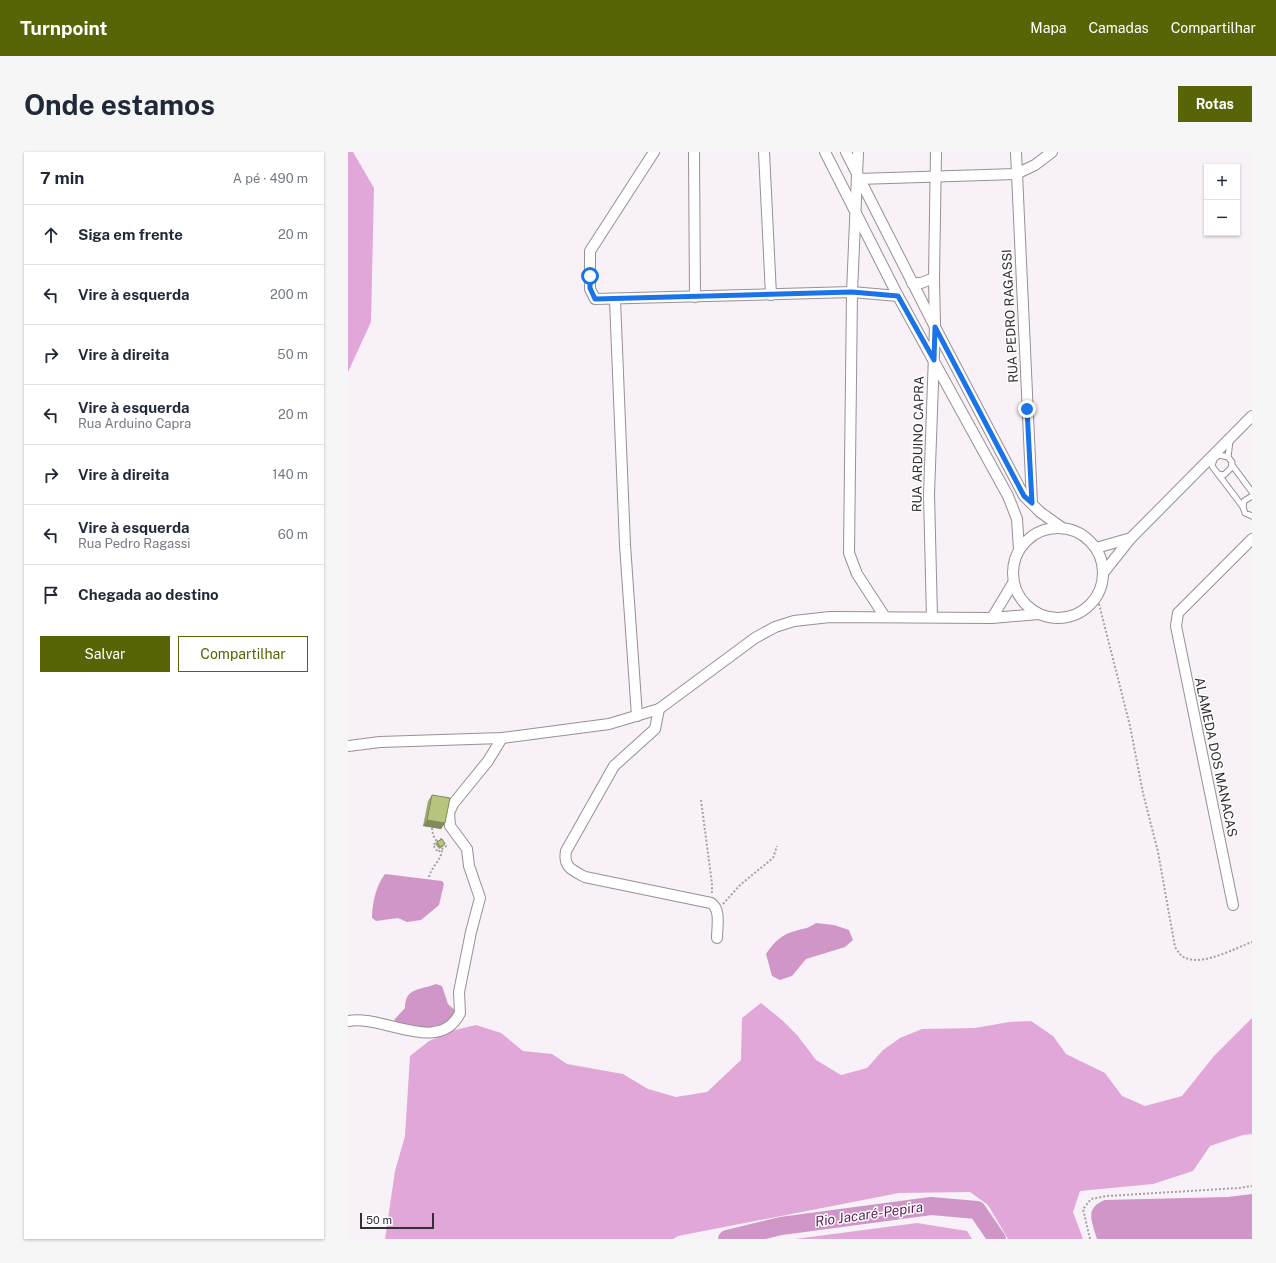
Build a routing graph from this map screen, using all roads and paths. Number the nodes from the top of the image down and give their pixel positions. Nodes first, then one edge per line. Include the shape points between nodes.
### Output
1 (654, 152) edge
2 (694, 152) edge
3 (764, 152) edge
4 (825, 152) edge
5 (846, 152) edge
6 (858, 152) edge
7 (936, 152) edge
8 (1016, 152) edge
9 (1052, 152) edge
10 (1016, 174) junction
11 (936, 175) junction
12 (858, 178) junction
13 (856, 212) junction
14 (934, 278) junction
15 (912, 283) junction
16 (852, 292) junction
17 (771, 295) junction
18 (898, 296) junction
19 (695, 297) junction
20 (615, 300) junction
21 (935, 327) junction
22 (934, 360) junction
23 (1252, 416) edge
24 (1230, 438) junction
25 (1228, 456) junction
26 (1232, 465) junction
27 (1213, 469) junction
28 (1197, 471) junction
29 (1218, 474) junction
30 (1252, 492) edge
31 (1252, 496) edge
32 (1032, 503) junction
33 (1243, 507) junction
34 (1252, 516) edge
35 (1061, 527) junction
36 (1131, 538) junction
37 (1252, 539) edge
38 (1096, 548) junction
39 (1019, 550) junction
40 (1104, 572) junction
41 (1013, 583) junction
42 (1097, 596) junction
43 (1039, 614) junction
44 (885, 617) junction
45 (932, 617) junction
46 (992, 618) junction
47 (659, 709) junction
48 (637, 716) junction
49 (502, 738) junction
50 (348, 746) edge
51 (701, 800) dead end
52 (432, 828) edge
53 (437, 842) junction
54 (777, 846) dead end
55 (442, 849) junction
56 (429, 877) dead end
57 (1233, 905) dead end
58 (714, 907) junction
59 (717, 938) dead end
60 (1252, 942) edge
61 (348, 1021) edge
62 (1252, 1186) edge
63 (1090, 1239) edge

1 - 20 street via 590,251 590,288 595,299
2 - 19 street
3 - 17 street
4 - 13 street
5 - 12 street
6 - 12 street
7 - 11 street, RUA ARDUINO CAPRA
8 - 10 street, RUA PEDRO RAGASSI
9 - 10 street
10 - 11 street
10 - 32 street, RUA PEDRO RAGASSI
11 - 12 street
11 - 14 street, RUA ARDUINO CAPRA
12 - 13 street
12 - 15 street
13 - 16 street
13 - 18 street
14 - 15 street
14 - 21 street, RUA ARDUINO CAPRA
15 - 21 street
16 - 17 street
16 - 18 street
16 - 44 street via 849,553 857,574
17 - 19 street
18 - 22 street
19 - 20 street
20 - 48 street via 625,545
21 - 22 street, RUA ARDUINO CAPRA
21 - 32 street via 1024,496
22 - 39 street via 1008,496 1017,519
22 - 45 street, RUA ARDUINO CAPRA via 929,494
23 - 24 street
24 - 25 lane
24 - 28 street
25 - 26 lane
25 - 27 lane via 1216,457 1212,462
26 - 29 lane via 1227,473
26 - 30 lane
27 - 28 lane
27 - 29 lane
28 - 36 street
29 - 33 lane
31 - 33 lane via 1246,499
32 - 35 street
33 - 34 lane via 1245,513
35 - 38 street via 1081,534
35 - 39 street via 1037,533
36 - 38 street
36 - 40 street
37 - 57 street, ALAMEDA DOS MANACAS via 1178,613 1176,626
38 - 40 street
39 - 41 street via 1013,566
40 - 42 street
41 - 43 street via 1020,598 1031,610
41 - 46 street
42 - 43 street via 1086,608 1072,616 1055,618
42 - 60 path via 1130,726 1158,852 1175,947 1188,959 1198,960
43 - 46 street
44 - 45 street
44 - 47 street via 830,617 794,621 775,627 755,638
45 - 46 street
47 - 48 street
47 - 58 street via 655,729 614,766 566,851 564,859 568,867 585,877
48 - 49 street via 609,724
49 - 50 street via 380,742
49 - 61 street via 449,813 450,826 467,849 469,866 480,898 459,992 460,1013 452,1025 434,1033 415,1032 359,1019
51 - 58 path
52 - 53 path
53 - 55 path via 433,845 438,852
53 - 55 path via 441,839 446,846
54 - 58 path via 773,858
55 - 56 path
58 - 59 street
62 - 63 path via 1091,1199 1082,1209

